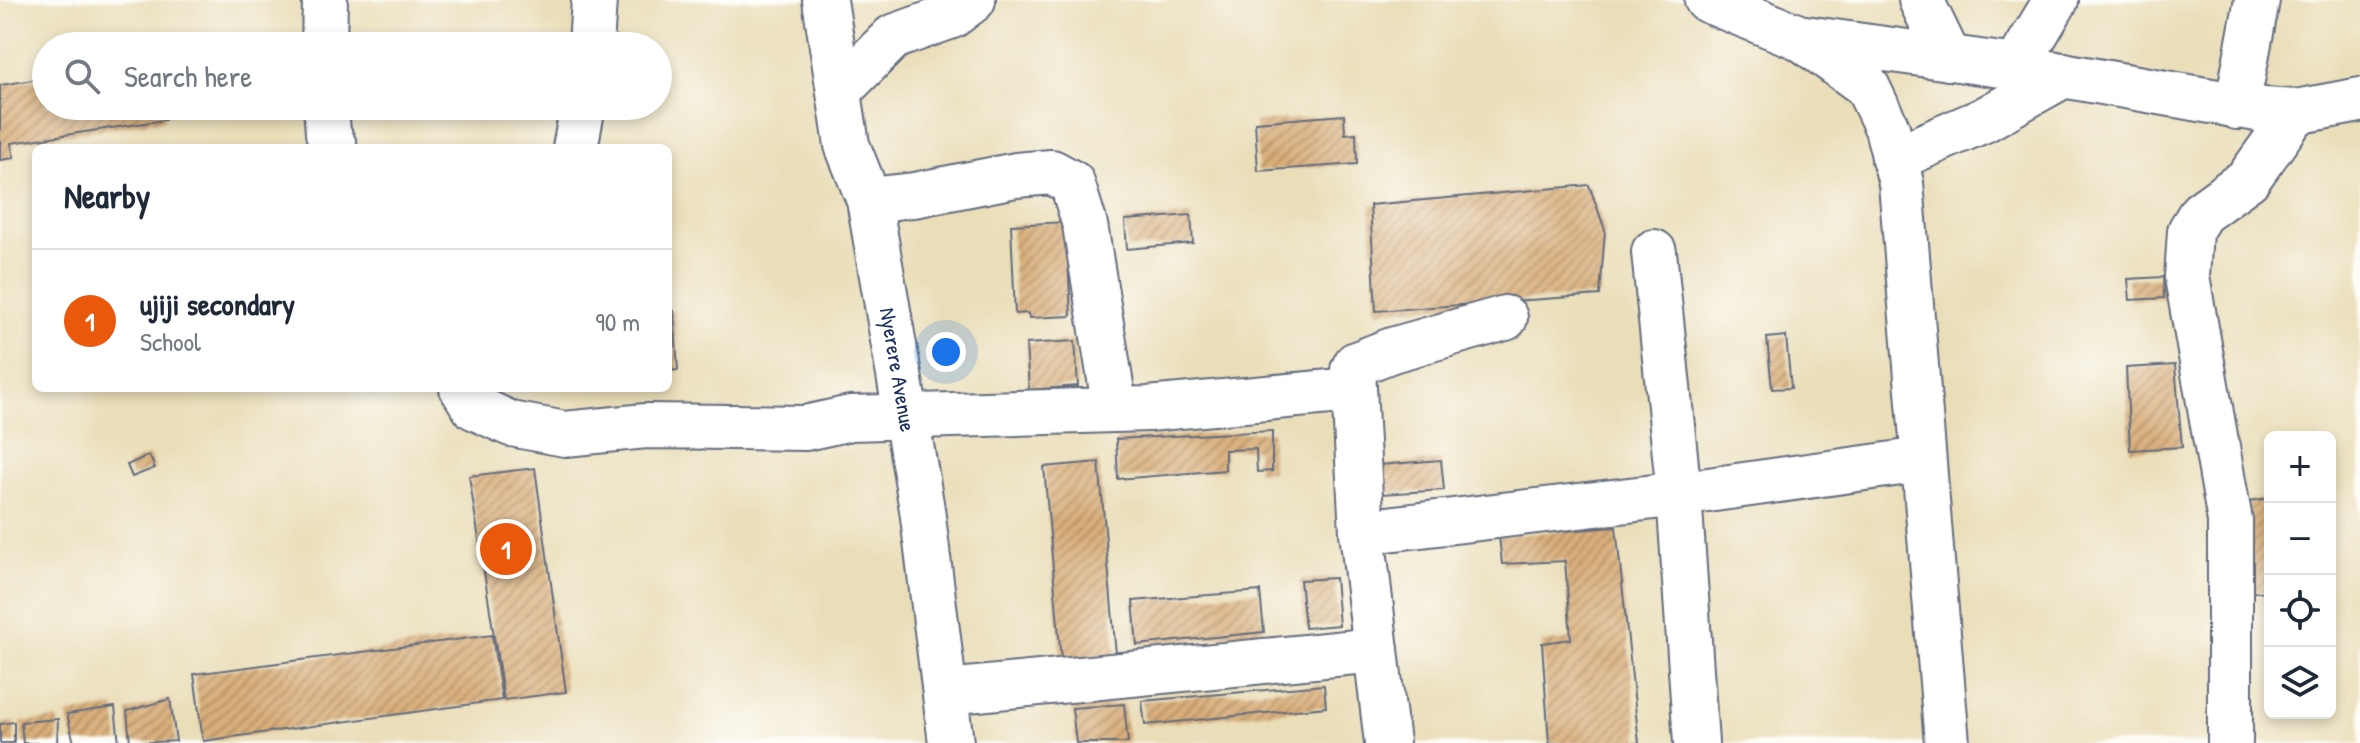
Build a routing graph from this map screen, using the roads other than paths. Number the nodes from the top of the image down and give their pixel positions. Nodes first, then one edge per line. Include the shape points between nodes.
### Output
1 (325, 0) edge
2 (594, 0) edge
3 (825, 0) edge
4 (973, 0) edge
5 (1707, 0) edge
6 (1921, 0) edge
7 (2056, 0) edge
8 (2257, 0) edge
9 (324, 32) edge
10 (592, 32) edge
11 (1801, 38) junction
12 (1949, 58) junction
13 (2016, 67) junction
14 (2064, 75) junction
15 (839, 91) junction
16 (2360, 100) edge
17 (2237, 107) junction
18 (2296, 112) junction
19 (327, 120) edge
20 (580, 120) edge
21 (333, 144) edge
22 (576, 144) edge
23 (1894, 159) junction
24 (869, 200) junction
25 (1654, 252) dead end
26 (1505, 318) dead end
27 (1352, 390) junction
28 (465, 392) edge
29 (519, 406) edge
30 (1115, 410) junction
31 (904, 418) junction
32 (1922, 460) junction
33 (1679, 494) junction
34 (1362, 532) junction
35 (1376, 650) junction
36 (947, 692) junction
37 (951, 743) edge
38 (1387, 743) edge
39 (1696, 743) edge
40 (1947, 743) edge
41 (2230, 743) edge

1 - 9 main road
2 - 10 main road
3 - 15 main road, Nyerere Avenue
4 - 15 main road via 952,16 893,37
5 - 11 main road
6 - 12 main road
7 - 13 main road
8 - 17 main road
11 - 12 main road
11 - 23 main road via 1867,86 1887,128
12 - 13 main road
13 - 14 main road
14 - 17 main road
14 - 23 main road via 1984,120
15 - 24 main road, Nyerere Avenue via 847,145
16 - 18 main road
17 - 18 main road
18 - 41 main road via 2248,179 2201,213 2190,231 2187,277 2230,521
19 - 21 main road
20 - 22 main road
23 - 32 main road via 1901,183
24 - 30 main road via 1016,175 1052,172 1072,183 1085,225
24 - 31 main road, Nyerere Avenue
25 - 33 main road
26 - 27 main road via 1356,364
27 - 30 main road
27 - 34 main road
28 - 29 main road via 474,407
29 - 31 main road via 565,434 646,426 805,428 851,418
30 - 31 main road
31 - 36 main road, Nyerere Avenue
32 - 33 main road
32 - 40 main road
33 - 34 main road
33 - 39 main road
34 - 35 main road
35 - 36 main road
35 - 38 main road
36 - 37 main road, Nyerere Avenue

